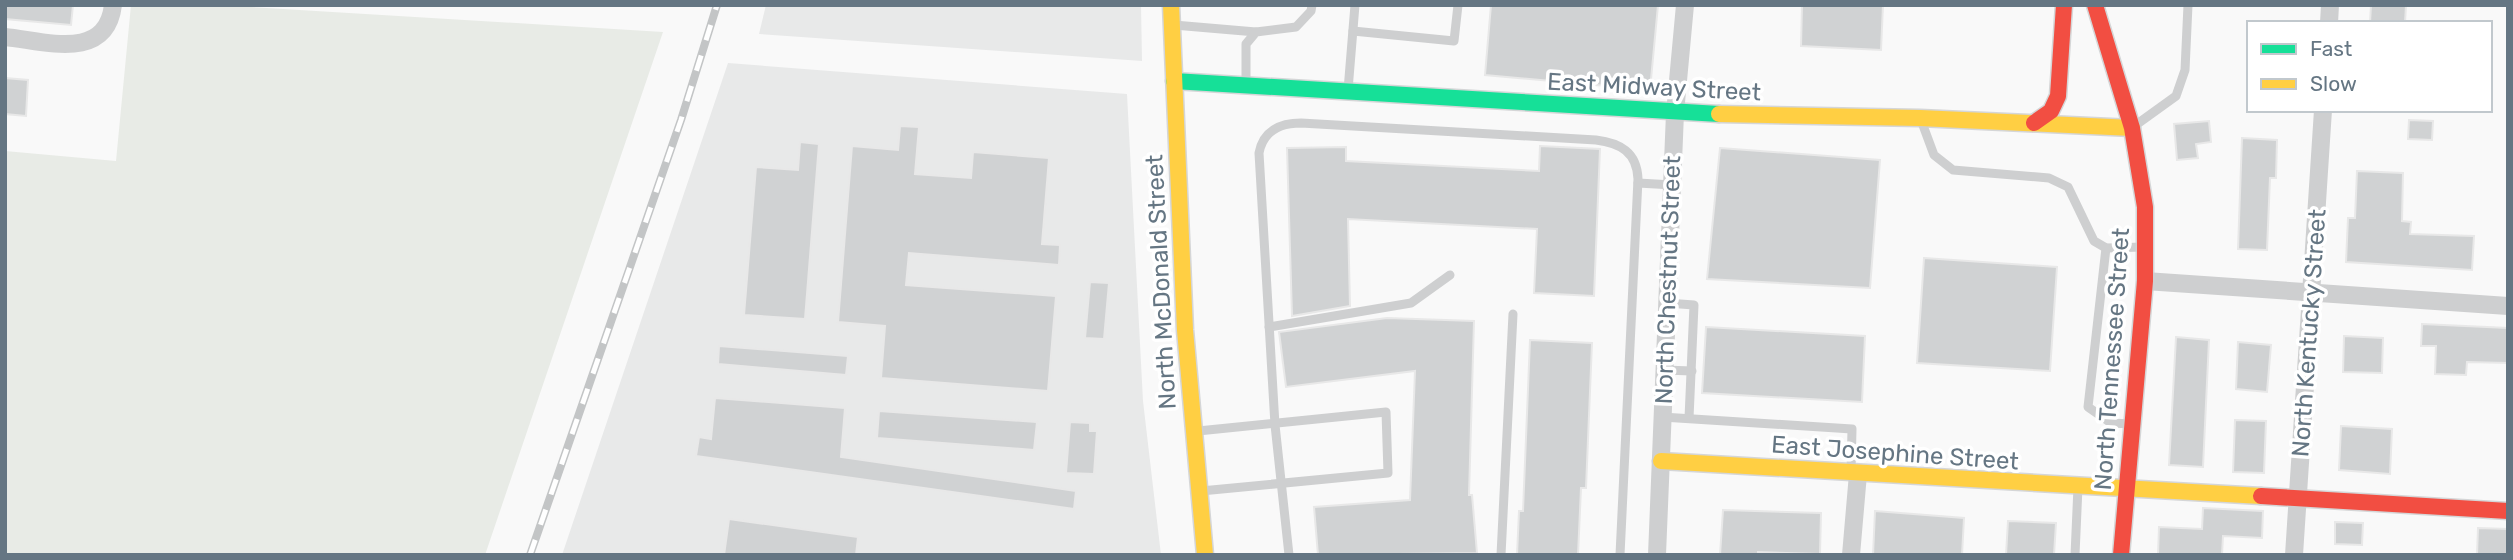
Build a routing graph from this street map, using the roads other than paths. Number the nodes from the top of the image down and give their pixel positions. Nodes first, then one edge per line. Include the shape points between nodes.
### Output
1 (113, 5) edge
2 (1171, 5) edge
3 (1312, 5) edge
4 (1355, 5) edge
5 (1458, 5) edge
6 (1685, 5) edge
7 (2064, 5) edge
8 (2095, 5) edge
9 (2188, 5) edge
10 (1171, 25) junction
11 (1353, 31) junction
12 (1256, 32) junction
13 (5, 37) edge
14 (1174, 81) junction
15 (1245, 85) junction
16 (1348, 91) junction
17 (2323, 112) edge
18 (1675, 113) junction
19 (1920, 118) junction
20 (2034, 123) junction
21 (2132, 128) junction
22 (1638, 183) junction
23 (1673, 185) junction
24 (2147, 246) junction
25 (2106, 248) junction
26 (1450, 275) dead end
27 (2146, 281) junction
28 (2312, 293) junction
29 (1667, 303) junction
30 (2508, 306) edge
31 (1513, 314) dead end
32 (1269, 327) junction
33 (1664, 370) junction
34 (1692, 371) junction
35 (1662, 417) junction
36 (1689, 418) junction
37 (2132, 424) junction
38 (1275, 425) junction
39 (1193, 431) junction
40 (1661, 461) junction
41 (1854, 474) junction
42 (1281, 483) junction
43 (2078, 487) junction
44 (2126, 490) junction
45 (1199, 492) junction
46 (2298, 498) junction
47 (2508, 511) edge
48 (1205, 555) edge
49 (1289, 555) edge
50 (1501, 555) edge
51 (1620, 555) edge
52 (1657, 555) edge
53 (1852, 555) edge
54 (2075, 555) edge
55 (2120, 555) edge
56 (2294, 555) edge

1 - 13 street via 108,27 98,38 84,43
2 - 10 street, North McDonald Street
3 - 12 lane via 1296,27
4 - 11 lane
5 - 11 lane via 1454,41
6 - 18 street, North Chestnut Street
7 - 20 street via 2058,96 2051,111
8 - 21 street, North Tennessee Street
9 - 21 lane via 2185,70 2176,96
10 - 12 lane
10 - 14 street, North McDonald Street
11 - 16 lane
12 - 15 lane via 1246,44
14 - 15 street, East Midway Street
14 - 39 street, North McDonald Street via 1178,221
15 - 16 street, East Midway Street
16 - 18 street, East Midway Street
17 - 28 street, North Kentucky Street
18 - 19 street, East Midway Street
18 - 23 street, North Chestnut Street
19 - 20 street, East Midway Street
19 - 25 lane via 1934,155 1953,170 2049,178 2068,187 2094,241
20 - 21 street, East Midway Street
21 - 24 street, North Tennessee Street via 2146,207
22 - 23 lane
22 - 32 lane via 1634,158 1611,142 1289,123 1270,131 1259,153
22 - 51 lane
23 - 29 street, North Chestnut Street
24 - 25 lane
24 - 27 street, North Tennessee Street
25 - 37 lane via 2088,407 2111,423
26 - 32 lane via 1411,303
27 - 28 street
27 - 37 street, North Tennessee Street
28 - 30 street
28 - 46 street, North Kentucky Street
29 - 33 street, North Chestnut Street
29 - 34 lane via 1695,305
31 - 50 lane
32 - 38 lane
33 - 34 lane
33 - 35 street, North Chestnut Street
34 - 36 lane
35 - 36 lane
35 - 40 street, North Chestnut Street
36 - 41 lane via 1852,429
37 - 44 street, North Tennessee Street
38 - 39 lane
38 - 42 lane
38 - 42 lane via 1386,412 1388,473
39 - 45 street, North McDonald Street
40 - 41 street, East Josephine Street
40 - 52 street, North Chestnut Street
41 - 43 street, East Josephine Street
41 - 53 street
42 - 45 lane
42 - 49 lane
43 - 44 street, East Josephine Street
43 - 54 lane
44 - 46 street, East Josephine Street
44 - 55 street, North Tennessee Street
45 - 48 street, North McDonald Street
46 - 47 street, East Josephine Street
46 - 56 street, North Kentucky Street

